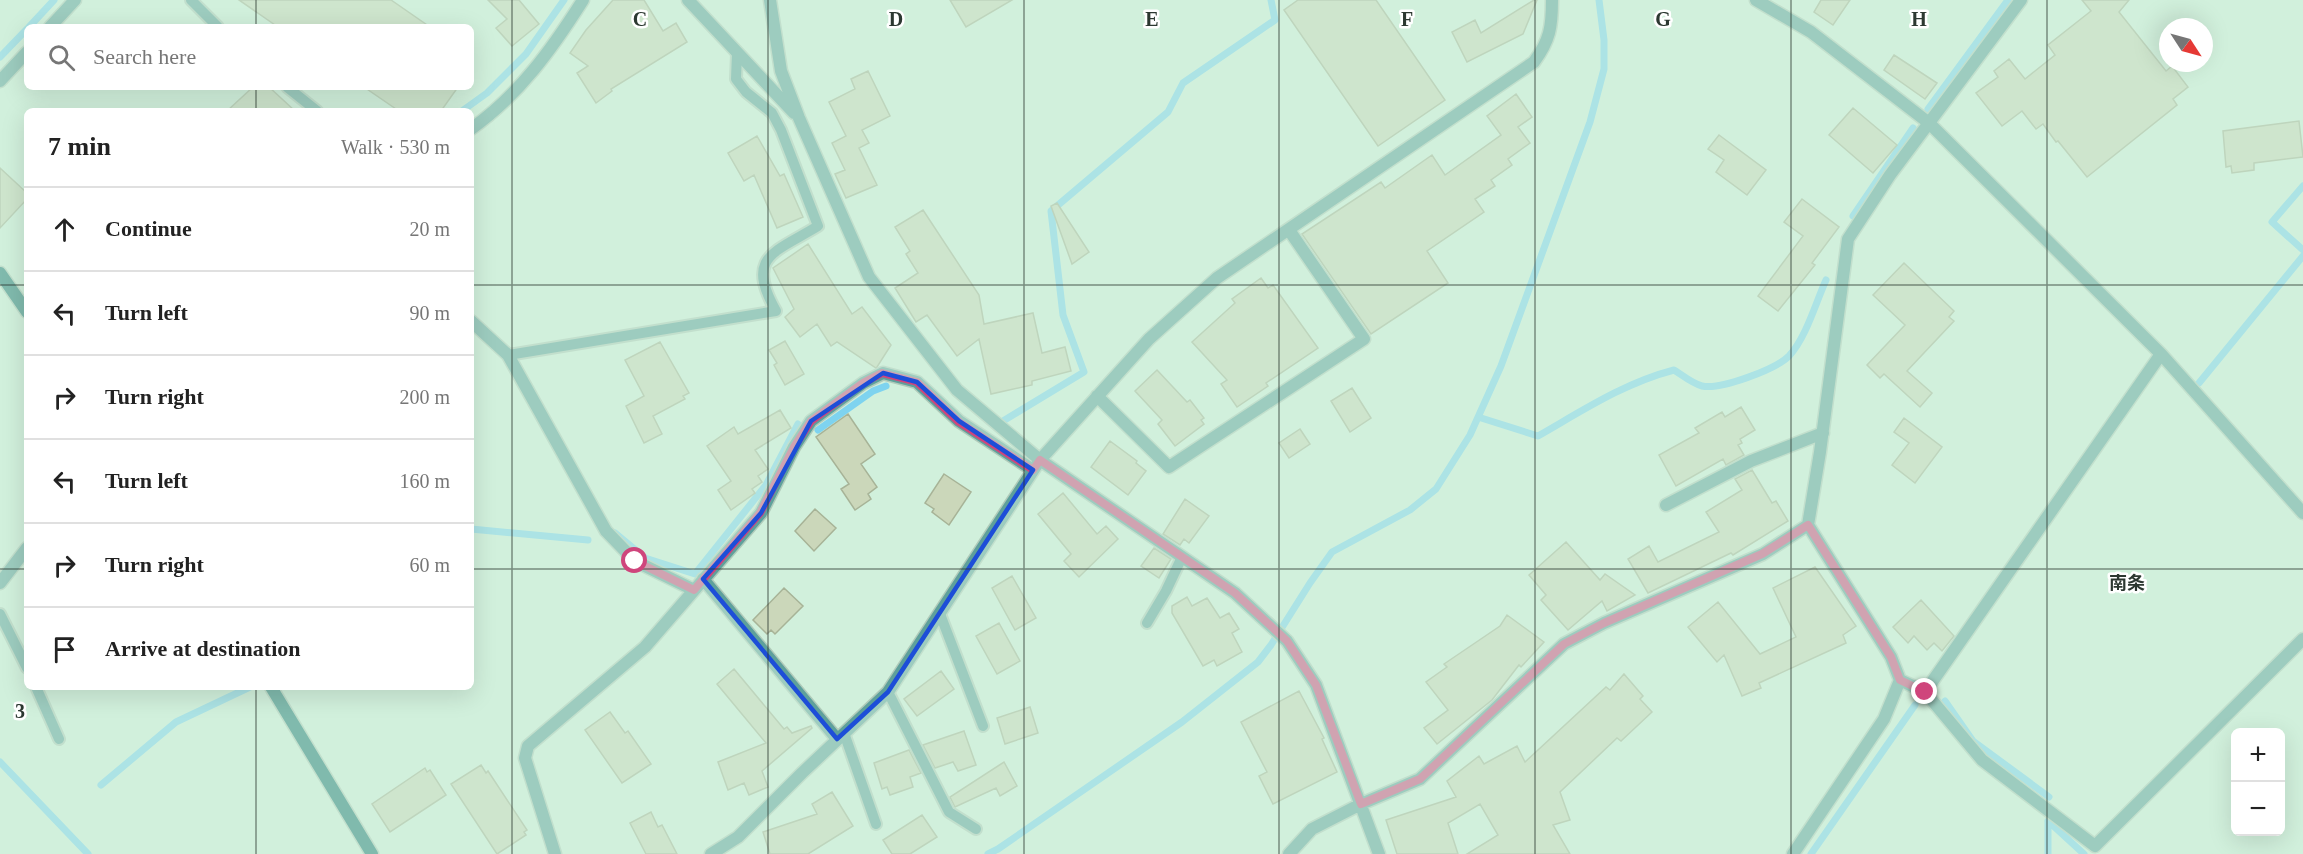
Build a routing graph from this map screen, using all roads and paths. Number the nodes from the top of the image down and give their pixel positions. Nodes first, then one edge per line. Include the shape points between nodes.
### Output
1 (75, 0) edge
2 (191, 0) edge
3 (583, 0) edge
4 (688, 0) edge
5 (770, 0) edge
6 (1552, 0) edge
7 (1756, 0) edge
8 (2021, 0) edge
9 (53, 24) edge
10 (215, 24) edge
11 (737, 53) junction
12 (24, 55) edge
13 (0, 81) edge
14 (291, 90) edge
15 (313, 108) edge
16 (799, 118) junction
17 (1929, 123) junction
18 (474, 126) edge
19 (1289, 230) junction
20 (0, 273) edge
21 (24, 308) edge
22 (474, 324) edge
23 (2161, 354) junction
24 (508, 355) junction
25 (1097, 396) junction
26 (1823, 433) junction
27 (1036, 465) junction
28 (1666, 505) dead end
29 (2303, 513) edge
30 (1808, 525) junction
31 (24, 552) edge
32 (1182, 557) junction
33 (703, 579) junction
34 (0, 582) edge
35 (694, 590) junction
36 (0, 614) edge
37 (940, 614) junction
38 (1147, 623) dead end
39 (2303, 639) edge
40 (24, 662) edge
41 (1900, 680) junction
42 (37, 690) edge
43 (273, 690) edge
44 (888, 692) junction
45 (1925, 692) junction
46 (983, 726) dead end
47 (841, 736) junction
48 (59, 739) dead end
49 (1361, 804) junction
50 (876, 824) dead end
51 (976, 829) dead end
52 (2097, 850) edge
53 (372, 854) edge
54 (555, 854) edge
55 (711, 854) edge
56 (1289, 854) edge
57 (1379, 854) edge
58 (1793, 854) edge

1 - 9 street
2 - 10 lane
3 - 18 street via 522,86
4 - 11 street
5 - 16 street via 781,71
6 - 19 street via 1552,25 1546,46 1534,62
7 - 17 street via 1811,32
8 - 17 street
11 - 16 street
11 - 24 lane via 736,79 772,113 818,226 771,255 764,264 762,279 776,311
12 - 13 street
14 - 15 lane
16 - 27 street via 869,277 957,390
17 - 23 street
17 - 26 street via 1848,239
19 - 25 street via 1217,278 1149,339
19 - 25 street via 1364,339 1169,467
20 - 21 street
22 - 24 street
23 - 29 street
23 - 45 street
24 - 35 street via 606,531 635,561
25 - 27 street
26 - 28 street via 1751,461
26 - 30 street
27 - 32 street
27 - 33 street via 959,422 917,382 882,373 811,421 760,513
27 - 37 street
30 - 41 street via 1891,657
30 - 49 street via 1762,554 1564,644 1420,779
31 - 34 street
32 - 38 lane
32 - 49 street via 1235,593 1287,641 1316,685
33 - 35 street
33 - 47 street
35 - 54 street via 645,647 528,746 525,758
36 - 40 lane
37 - 44 street
37 - 46 lane
39 - 52 street
41 - 45 street
41 - 58 street via 1884,719
42 - 48 lane
43 - 53 street
44 - 47 street
44 - 51 lane via 949,812
45 - 52 street via 1982,760
47 - 50 lane
47 - 55 street via 738,837
49 - 56 street via 1312,829
49 - 57 street

